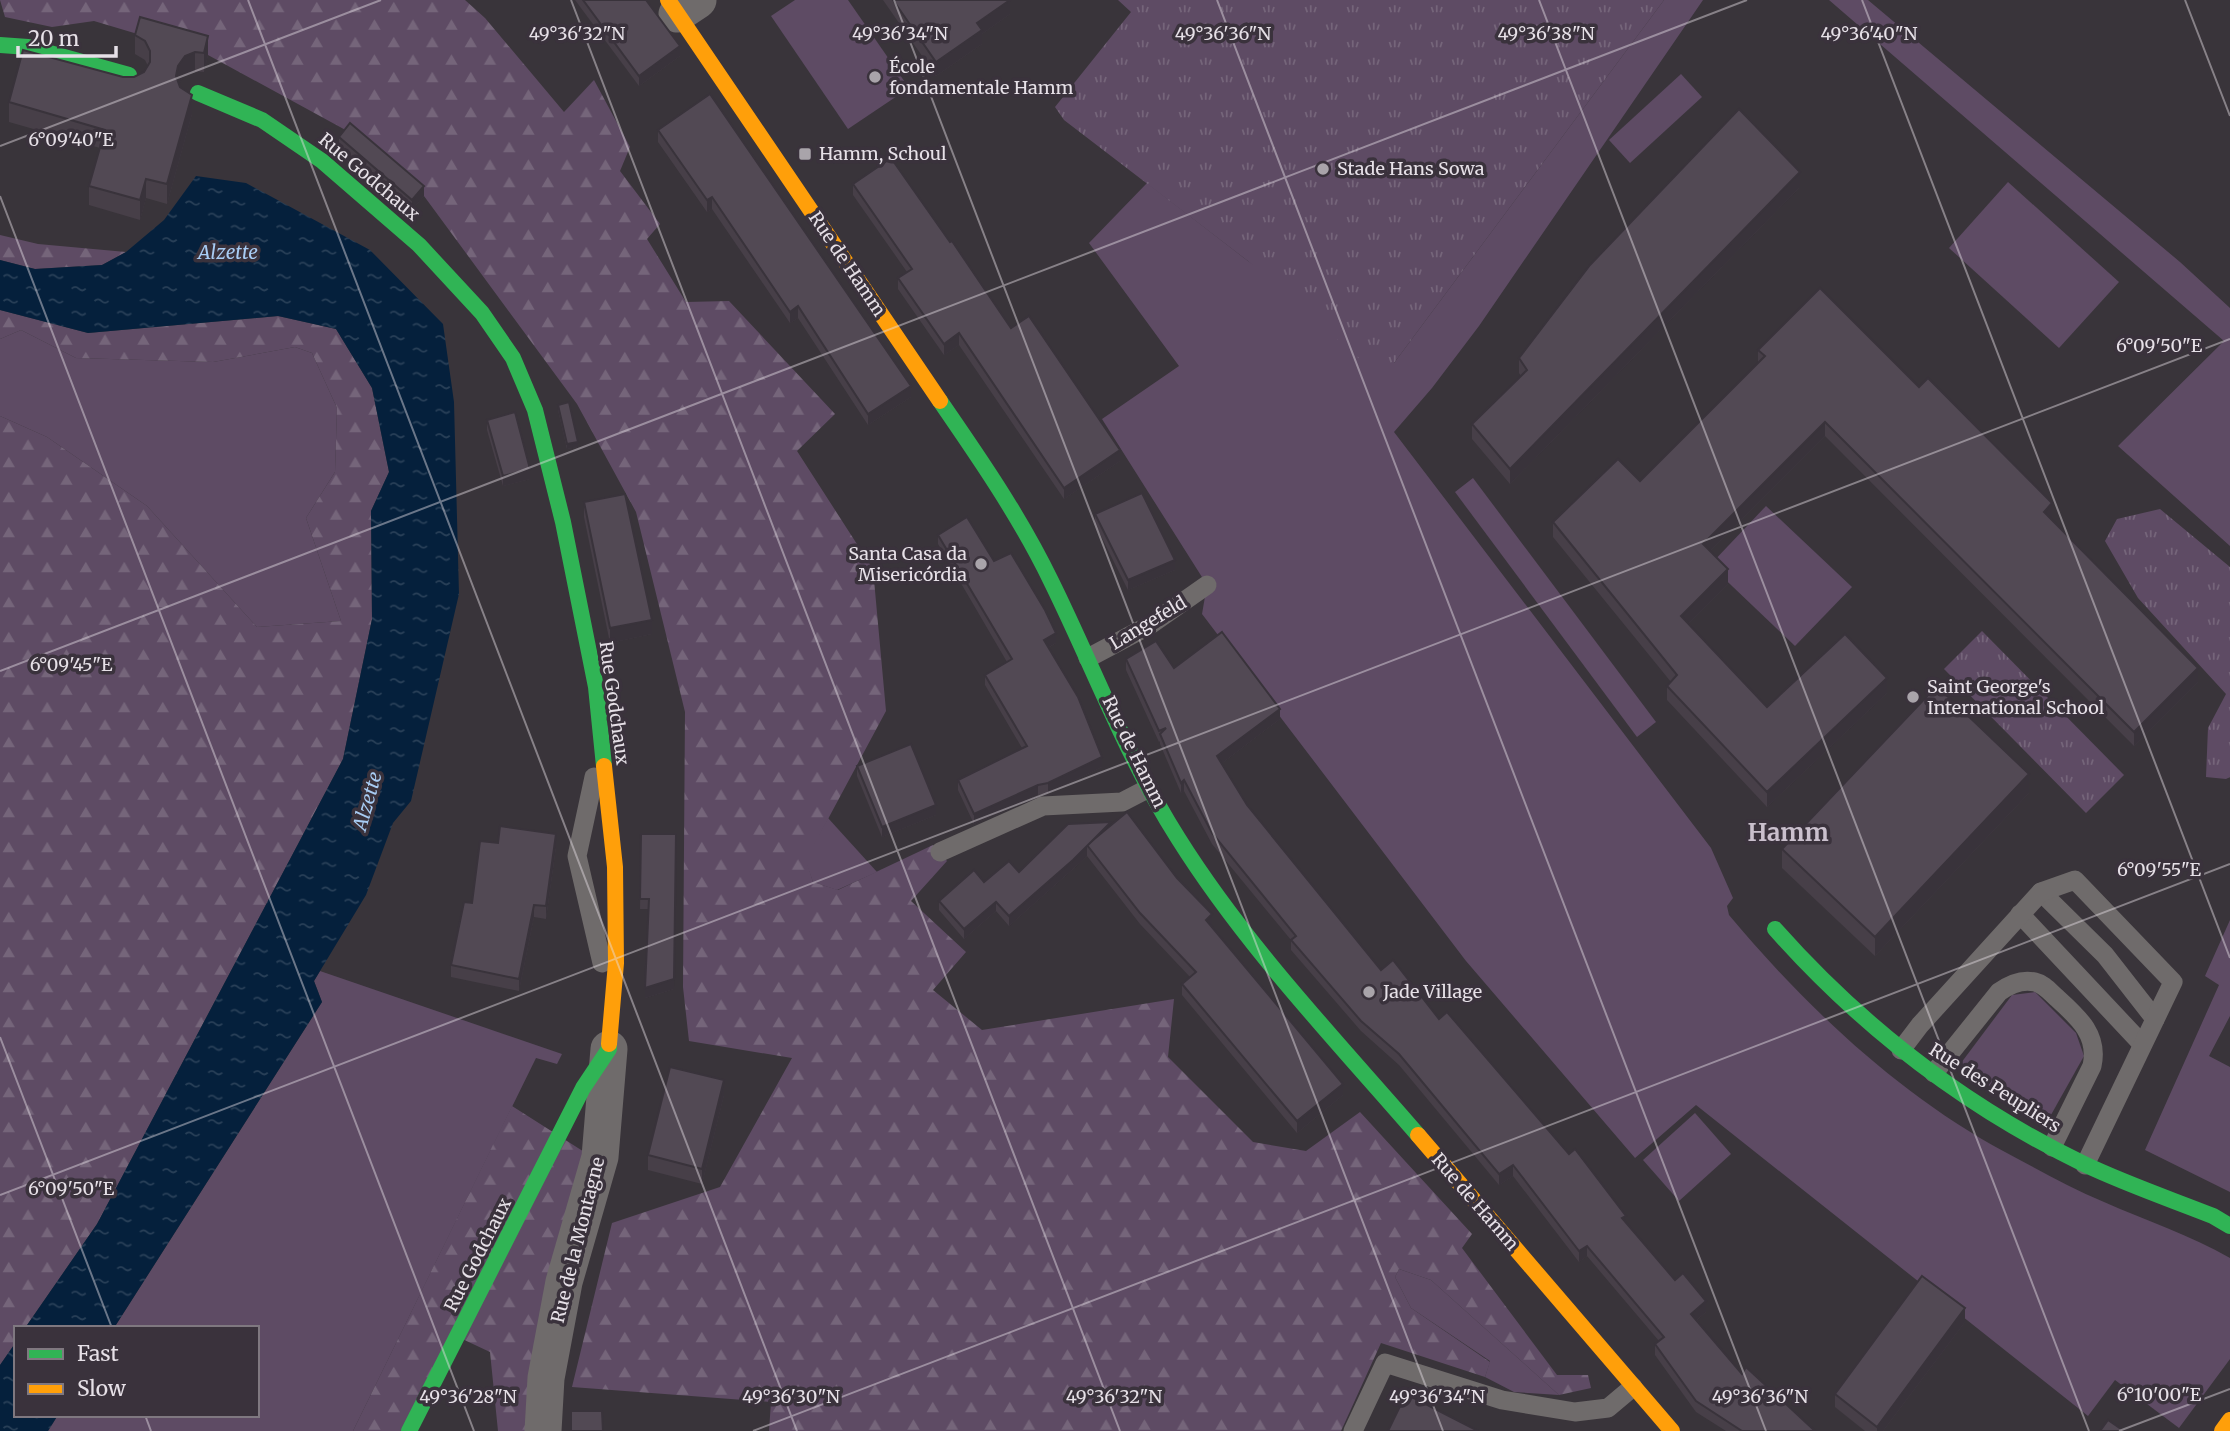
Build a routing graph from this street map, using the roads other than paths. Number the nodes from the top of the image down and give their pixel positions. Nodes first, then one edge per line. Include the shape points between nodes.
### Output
1 (681, 5) edge
2 (0, 45) edge
3 (129, 75) edge
4 (198, 93) dead end
5 (1208, 585) dead end
6 (1088, 658) junction
7 (601, 742) junction
8 (1149, 788) junction
9 (940, 852) dead end
10 (2041, 891) junction
11 (2020, 914) junction
12 (1775, 929) dead end
13 (612, 1007) junction
14 (2155, 1019) junction
15 (2142, 1044) junction
16 (609, 1049) junction
17 (1901, 1050) junction
18 (1934, 1073) junction
19 (2052, 1147) junction
20 (2085, 1165) junction
21 (2230, 1226) edge
22 (1633, 1387) junction
23 (2230, 1420) edge
24 (409, 1431) edge
25 (543, 1431) edge
26 (1353, 1431) edge
27 (1672, 1431) edge
28 (2222, 1431) edge

1 - 6 street, Rue de Hamm via 1008,501
2 - 3 street via 28,47
4 - 7 street, Rue Godchaux via 262,120 322,161 419,245 481,313 513,358 535,410 563,523 596,687
5 - 6 lane, Langefeld via 1150,625
6 - 8 street, Rue de Hamm
7 - 13 street, Rue Godchaux via 615,867
7 - 13 lane via 577,856
8 - 9 lane via 1122,802 1043,806
8 - 22 street, Rue de Hamm via 1218,898
10 - 11 lane
10 - 14 lane via 2105,955
10 - 14 lane via 2075,880 2173,982
11 - 15 lane
11 - 17 lane
12 - 17 street, Rue des Peupliers via 1829,988
13 - 16 street, Rue Godchaux
14 - 15 lane
15 - 20 lane
16 - 24 street, Rue Godchaux via 583,1088
16 - 25 street, Rue de la Montagne via 600,1157 564,1282 546,1378
17 - 18 street, Rue des Peupliers
18 - 19 street, Rue des Peupliers
18 - 19 lane via 2000,992 2021,981 2042,984 2080,1018 2095,1055
19 - 20 street, Rue des Peupliers
20 - 21 street, Rue des Peupliers
22 - 26 lane via 1608,1408 1575,1412 1503,1401 1385,1363
22 - 27 street, Rue de Hamm
23 - 28 street

